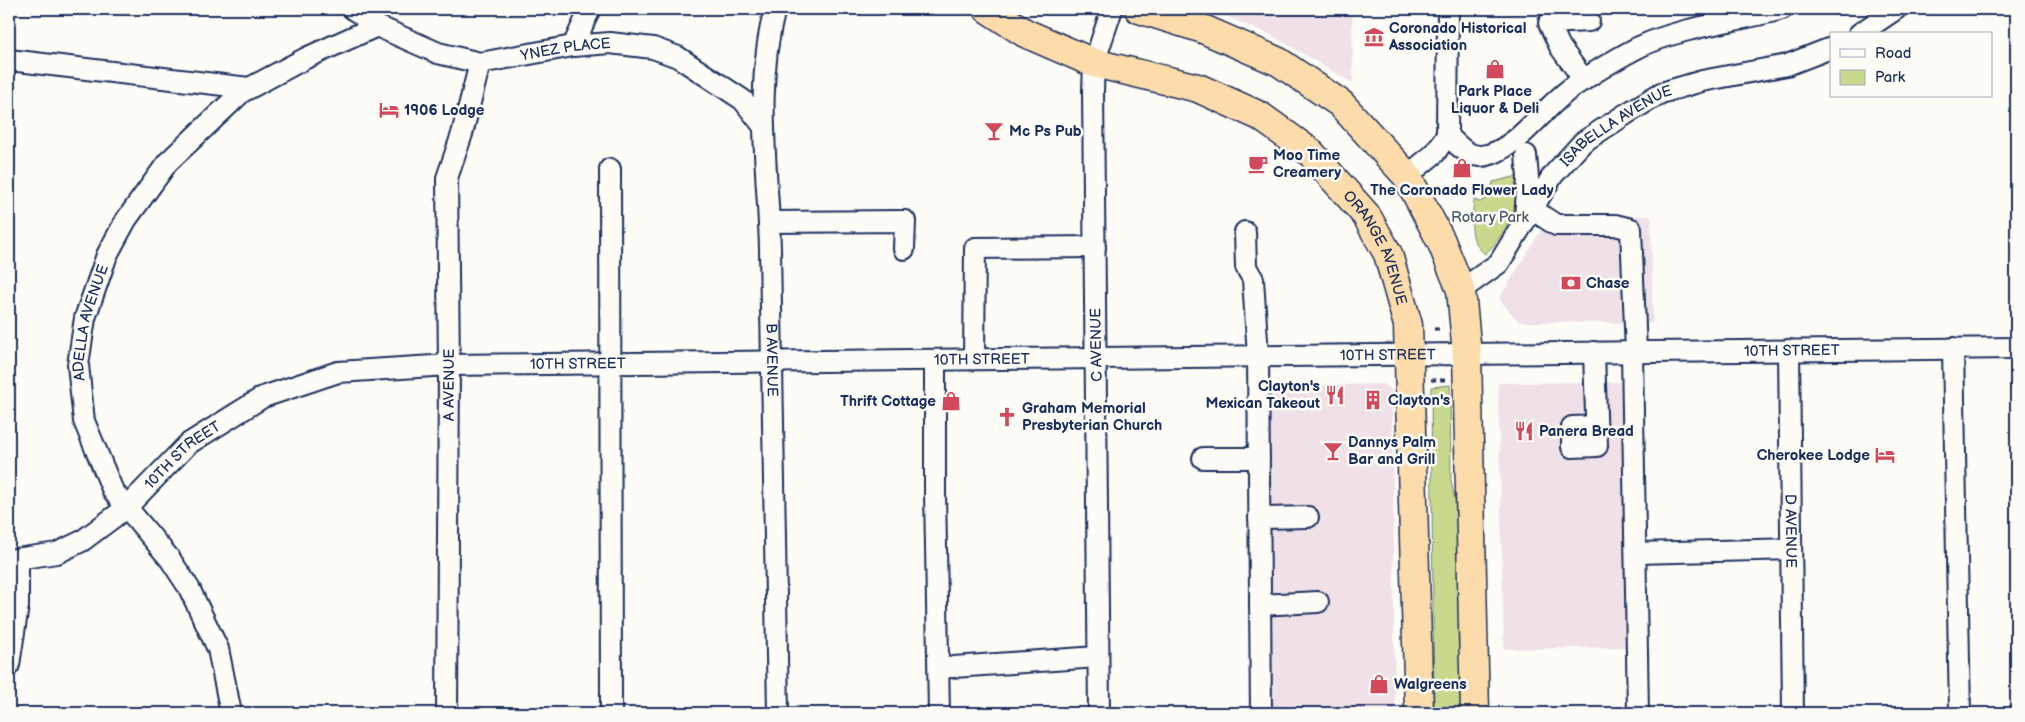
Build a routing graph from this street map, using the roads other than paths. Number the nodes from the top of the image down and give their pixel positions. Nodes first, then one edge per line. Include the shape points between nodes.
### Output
1 (353, 9) edge
2 (590, 9) edge
3 (775, 9) edge
4 (988, 9) edge
5 (1112, 9) edge
6 (1139, 9) edge
7 (1448, 9) edge
8 (1782, 9) edge
9 (1896, 9) edge
10 (1589, 21) dead end
11 (377, 26) junction
12 (1862, 32) edge
13 (573, 46) junction
14 (1830, 48) edge
15 (9, 60) edge
16 (480, 63) junction
17 (1094, 63) junction
18 (1584, 80) junction
19 (249, 88) junction
20 (764, 127) junction
21 (1520, 134) junction
22 (1447, 135) junction
23 (1526, 155) junction
24 (610, 169) dead end
25 (1553, 175) junction
26 (1407, 176) junction
27 (1529, 214) junction
28 (769, 222) junction
29 (1246, 232) dead end
30 (1094, 247) junction
31 (904, 249) dead end
32 (1461, 290) junction
33 (1953, 348) junction
34 (2016, 348) edge
35 (1789, 350) junction
36 (1594, 352) junction
37 (1634, 352) junction
38 (1409, 354) junction
39 (1467, 354) junction
40 (1258, 356) junction
41 (1096, 358) junction
42 (936, 360) junction
43 (974, 360) junction
44 (772, 362) junction
45 (611, 363) junction
46 (449, 365) junction
47 (1597, 426) dead end
48 (1203, 458) dead end
49 (1259, 458) junction
50 (126, 508) junction
51 (1259, 518) junction
52 (1308, 518) dead end
53 (1791, 549) junction
54 (1636, 552) junction
55 (13, 559) edge
56 (1318, 602) dead end
57 (1260, 605) junction
58 (1098, 657) junction
59 (9, 665) edge
60 (939, 668) junction
61 (230, 713) edge
62 (447, 713) edge
63 (611, 713) edge
64 (778, 713) edge
65 (938, 713) edge
66 (1099, 713) edge
67 (1261, 713) edge
68 (1419, 713) edge
69 (1475, 713) edge
70 (1638, 713) edge
71 (1793, 713) edge
72 (1960, 713) edge

1 - 11 street, YNEZ PLACE
2 - 13 street
3 - 20 street, B AVENUE via 767,40
4 - 17 highway, ORANGE AVENUE via 1025,33
5 - 17 street, C AVENUE
6 - 26 highway via 1203,29 1279,62 1341,104
7 - 22 street
8 - 18 street via 1710,24 1640,47
9 - 12 street
10 - 18 street via 1549,23 1560,47
11 - 16 street, YNEZ PLACE via 438,53
11 - 19 street, ADELLA AVENUE
13 - 16 street, YNEZ PLACE
13 - 20 street, YNEZ PLACE via 610,42 653,48 678,57 743,100
14 - 25 street, ISABELLA AVENUE via 1787,65 1702,81 1660,93 1584,142
15 - 19 street
16 - 46 street, A AVENUE via 447,178
17 - 30 street, C AVENUE
17 - 38 highway, ORANGE AVENUE via 1198,88 1260,116 1310,152 1366,215 1388,254 1408,325
18 - 21 street
19 - 50 street, ADELLA AVENUE via 168,162 141,198 107,255 85,318 78,365 84,421 113,491
20 - 28 street, B AVENUE
21 - 22 street via 1495,152 1476,156 1466,153
21 - 23 street
22 - 26 street via 1435,153
23 - 25 street
23 - 27 street
24 - 45 street
25 - 27 street, ISABELLA AVENUE
26 - 32 highway via 1441,241
27 - 32 street, ISABELLA AVENUE via 1498,263
27 - 37 street via 1556,225 1615,225 1631,229
28 - 31 street via 905,221
28 - 44 street, B AVENUE
29 - 40 street via 1246,267 1253,279
30 - 41 street, C AVENUE
30 - 43 street via 975,248
32 - 39 highway
33 - 34 street, 10TH STREET
33 - 35 street, 10TH STREET
33 - 72 street
35 - 37 street, 10TH STREET
35 - 53 street, D AVENUE
36 - 37 street, 10TH STREET
36 - 39 street, 10TH STREET
36 - 47 street
37 - 54 street
38 - 39 street, 10TH STREET
38 - 40 street, 10TH STREET
38 - 68 highway, ORANGE AVENUE
39 - 69 highway
40 - 41 street, 10TH STREET
40 - 49 street
41 - 43 street, 10TH STREET
41 - 58 street, C AVENUE
42 - 43 street, 10TH STREET
42 - 44 street, 10TH STREET
42 - 60 street
44 - 45 street, 10TH STREET
44 - 64 street, B AVENUE
45 - 46 street, 10TH STREET
45 - 63 street
46 - 50 street, 10TH STREET via 338,372 263,397 188,444
46 - 62 street, A AVENUE
48 - 49 street
49 - 51 street
50 - 55 street, 10TH STREET via 82,541 57,553
50 - 61 street, ADELLA AVENUE via 170,559 189,588 218,649
51 - 52 street
51 - 57 street
53 - 54 street
53 - 71 street, D AVENUE
54 - 70 street
55 - 59 street via 18,606
56 - 57 street
57 - 67 street
58 - 60 street
58 - 66 street, C AVENUE
60 - 65 street

